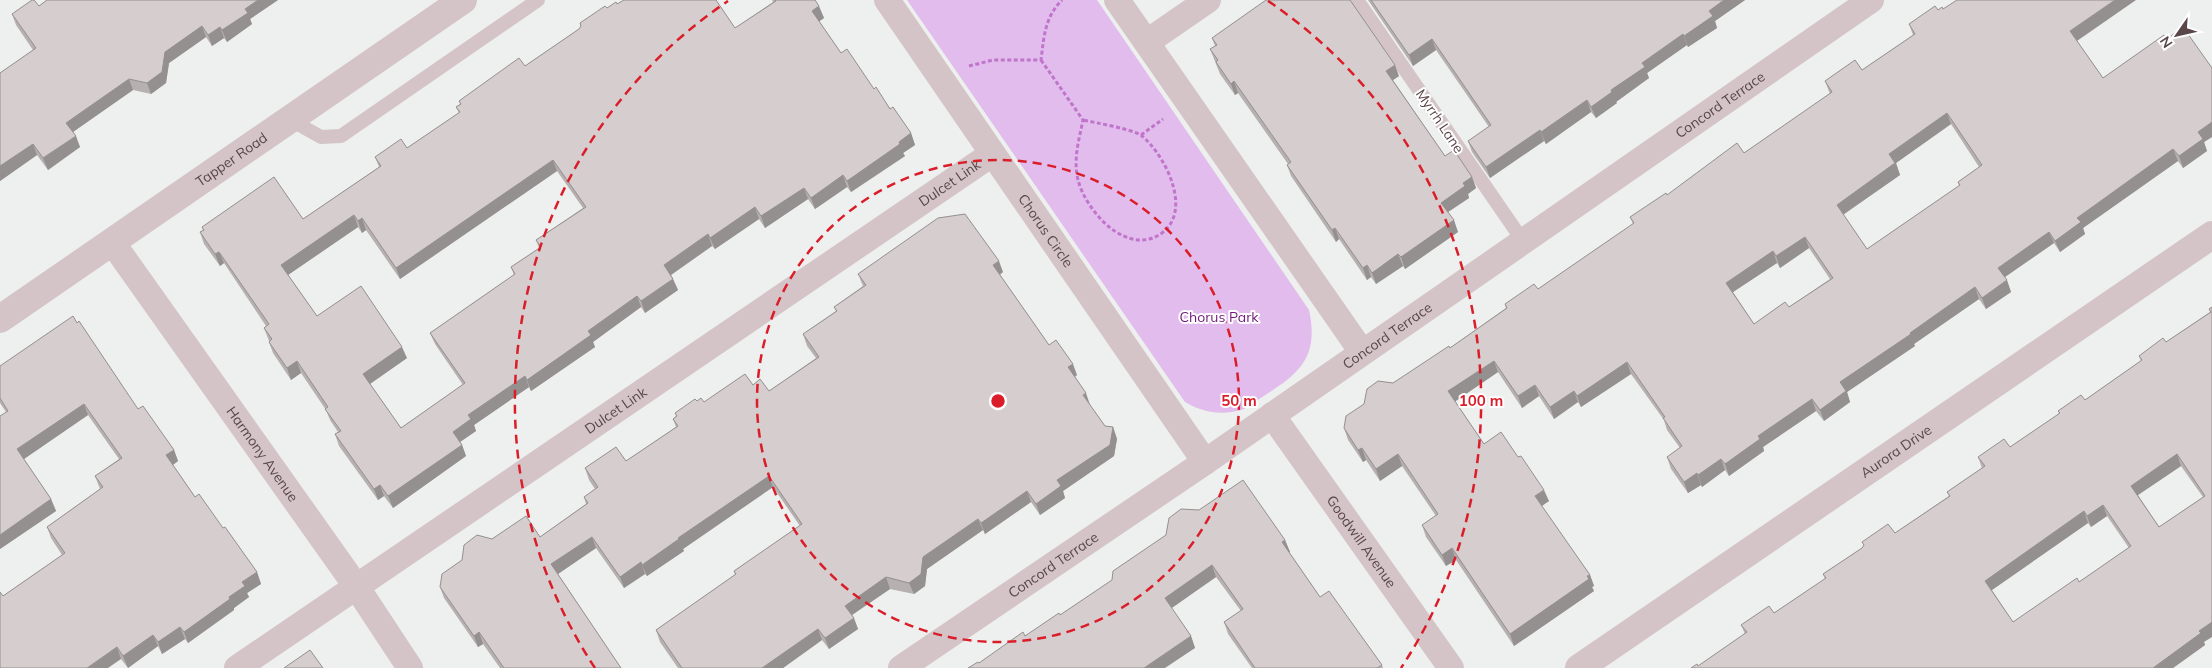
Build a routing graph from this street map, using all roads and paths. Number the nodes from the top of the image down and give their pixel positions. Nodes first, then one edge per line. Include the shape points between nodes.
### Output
1 (463, 0) edge
2 (538, 0) edge
3 (887, 0) edge
4 (1062, 0) edge
5 (1118, 0) edge
6 (1208, 0) edge
7 (1357, 0) edge
8 (1871, 0) edge
9 (1147, 42) junction
10 (1041, 60) junction
11 (944, 84) junction
12 (289, 120) junction
13 (1084, 120) junction
14 (992, 154) junction
15 (2212, 236) edge
16 (112, 242) junction
17 (1522, 242) junction
18 (0, 319) edge
19 (1362, 352) junction
20 (1272, 415) junction
21 (1205, 462) junction
22 (356, 586) junction
23 (237, 668) edge
24 (410, 668) edge
25 (900, 668) edge
26 (1451, 668) edge
27 (1579, 668) edge

1 - 12 street, Tapper Road
2 - 12 lane via 341,136 321,137
3 - 11 street, Chorus Circle
4 - 10 path via 1046,23
5 - 9 street
6 - 9 street
7 - 17 lane, Myrrh Lane
8 - 17 street, Concord Terrace
9 - 19 street
10 - 11 path via 981,62
10 - 13 path
11 - 14 street, Chorus Circle
12 - 16 street, Tapper Road
13 - 13 path via 1076,168 1078,181 1092,210 1103,221 1136,240 1161,233 1167,228 1175,201 1171,177 1159,154 1141,135
14 - 21 street, Chorus Circle
14 - 22 street, Dulcet Link
15 - 27 street, Aurora Drive
16 - 18 street, Tapper Road
16 - 22 street, Harmony Avenue
17 - 19 street, Concord Terrace
19 - 20 street, Concord Terrace
20 - 21 street, Concord Terrace
20 - 26 street, Goodwill Avenue
21 - 25 street, Concord Terrace
22 - 23 street, Dulcet Link
22 - 24 street, Harmony Avenue

